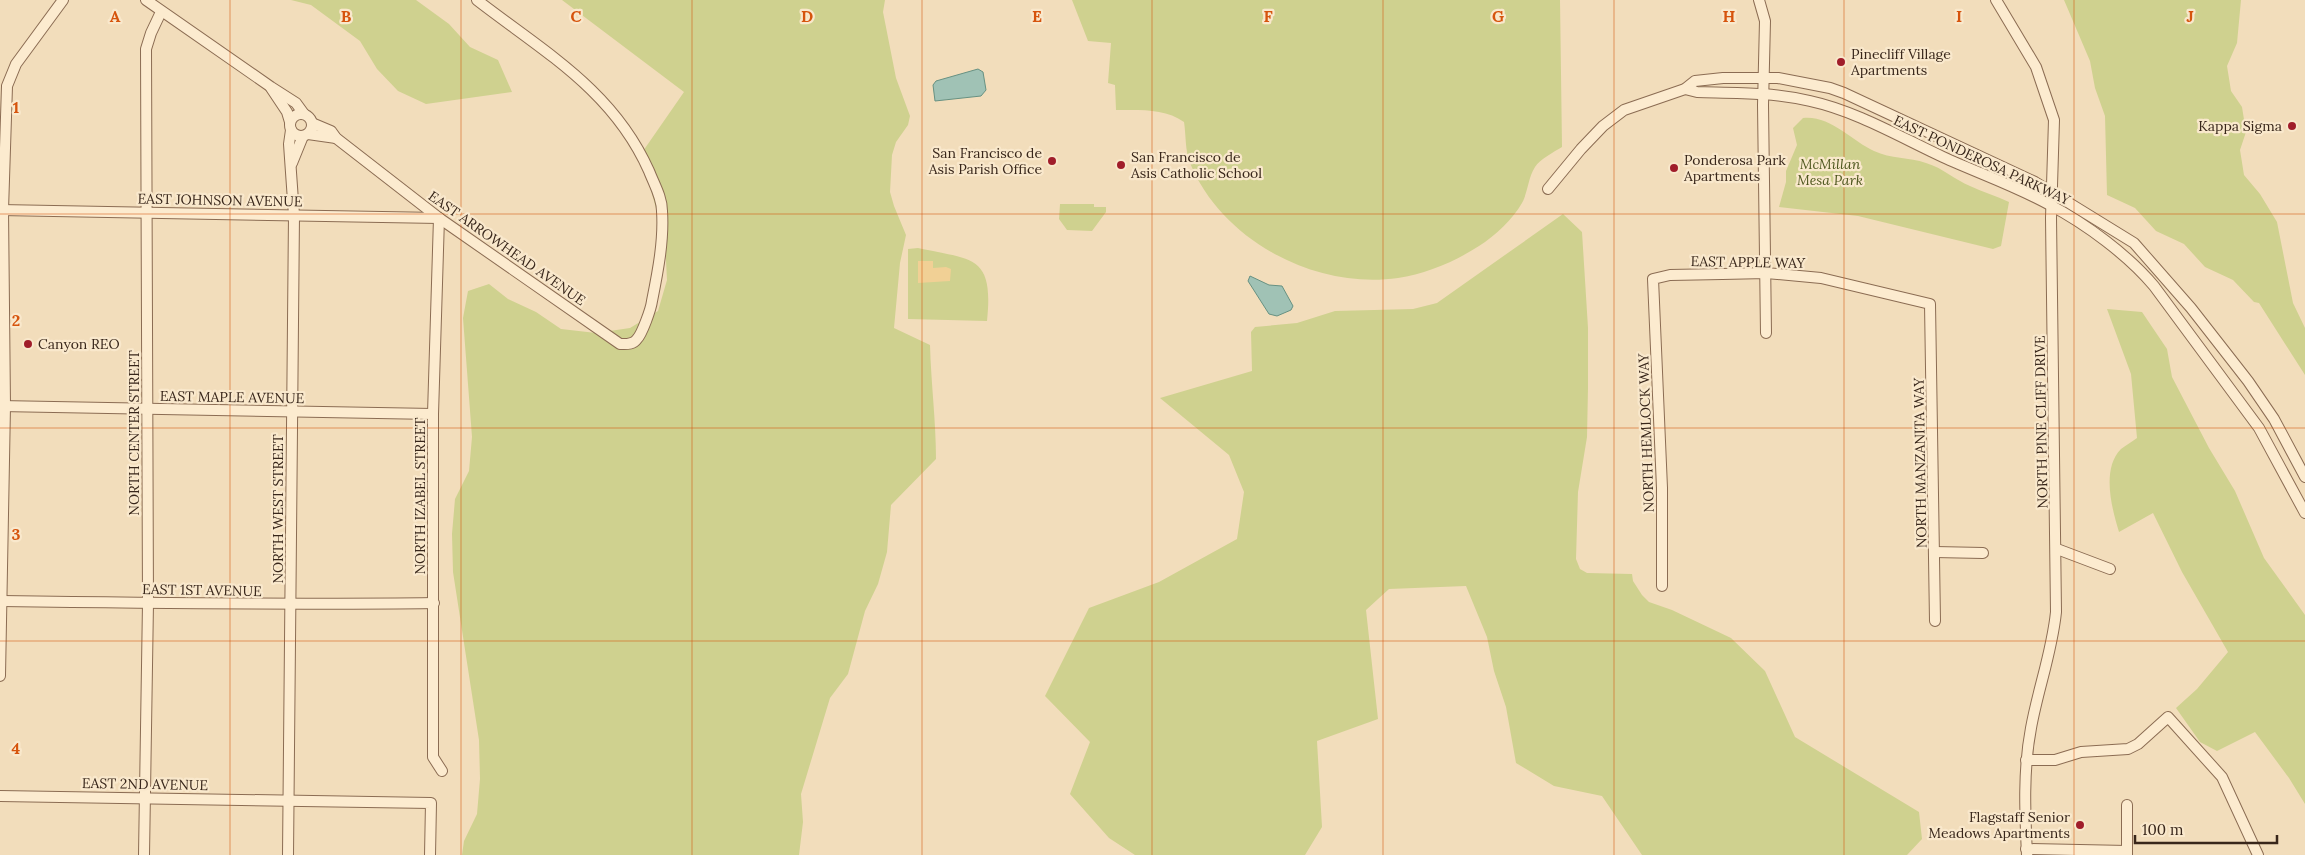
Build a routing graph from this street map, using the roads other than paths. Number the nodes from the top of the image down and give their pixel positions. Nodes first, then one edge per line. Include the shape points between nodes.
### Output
1 (63, 0) edge
2 (146, 0) edge
3 (477, 0) edge
4 (1759, 0) edge
5 (1996, 0) edge
6 (160, 14) dead end
7 (1763, 79) junction
8 (271, 88) junction
9 (1685, 89) junction
10 (1763, 93) junction
11 (304, 114) junction
12 (1895, 118) junction
13 (312, 123) junction
14 (291, 126) junction
15 (1890, 131) junction
16 (305, 135) junction
17 (336, 138) junction
18 (292, 163) junction
19 (1548, 189) dead end
20 (2052, 191) junction
21 (2051, 205) junction
22 (2, 210) edge
23 (146, 213) junction
24 (294, 215) junction
25 (438, 218) junction
26 (2158, 268) junction
27 (1766, 274) junction
28 (2147, 278) junction
29 (1653, 279) joint
30 (1930, 304) joint
31 (1766, 333) dead end
32 (2, 406) edge
33 (148, 409) junction
34 (292, 412) junction
35 (433, 414) junction
36 (2305, 477) edge
37 (2305, 513) edge
38 (2057, 549) junction
39 (1935, 552) junction
40 (1983, 553) dead end
41 (2110, 570) dead end
42 (1662, 586) dead end
43 (0, 601) edge
44 (148, 603) junction
45 (434, 603) junction
46 (291, 605) junction
47 (1935, 621) dead end
48 (0, 676) edge
49 (2026, 760) junction
50 (442, 771) dead end
51 (0, 796) edge
52 (144, 797) junction
53 (289, 800) junction
54 (2127, 805) dead end
55 (2026, 852) edge
56 (2127, 853) edge
57 (144, 855) edge
58 (288, 855) edge
59 (430, 855) edge
60 (2258, 855) edge

1 - 22 street via 16,64 7,86
2 - 8 street
3 - 25 street, EAST ARROWHEAD AVENUE via 580,78 628,131 641,154 662,210 659,265 652,305 638,339 630,344 620,344
4 - 7 street via 1765,21
5 - 20 street, NORTH PINE CLIFF DRIVE via 2036,67 2054,120
6 - 23 street, NORTH CENTER STREET via 146,49
7 - 9 street, EAST PONDEROSA PARKWAY via 1706,79
7 - 10 street
7 - 12 street, EAST PONDEROSA PARKWAY via 1778,78 1830,88
8 - 11 street via 296,103
8 - 14 street via 287,112
9 - 10 street, EAST PONDEROSA PARKWAY
9 - 19 street, EAST PONDEROSA PARKWAY via 1624,110 1603,126
10 - 15 street, EAST PONDEROSA PARKWAY via 1812,101
10 - 27 street
11 - 13 street
11 - 14 street via 296,115
12 - 15 street
12 - 20 street, EAST PONDEROSA PARKWAY
13 - 16 street
13 - 17 street, EAST ARROWHEAD AVENUE via 331,131
14 - 16 street via 294,134
14 - 18 street, NORTH WEST STREET
15 - 21 street, EAST PONDEROSA PARKWAY
16 - 17 street, EAST ARROWHEAD AVENUE
16 - 18 street, NORTH WEST STREET
17 - 25 street, EAST ARROWHEAD AVENUE
18 - 24 street, NORTH WEST STREET
20 - 21 street, NORTH PINE CLIFF DRIVE
20 - 26 street, EAST PONDEROSA PARKWAY via 2134,243
21 - 28 street, EAST PONDEROSA PARKWAY via 2088,228
21 - 38 street, NORTH PINE CLIFF DRIVE
22 - 23 street, EAST JOHNSON AVENUE
22 - 32 street
23 - 24 street, EAST JOHNSON AVENUE
23 - 33 street, NORTH CENTER STREET
24 - 25 street, EAST JOHNSON AVENUE
24 - 34 street, NORTH WEST STREET
25 - 35 street, NORTH IZABEL STREET
26 - 28 street
26 - 36 street, EAST PONDEROSA PARKWAY via 2253,389 2274,419
27 - 29 street, EAST APPLE WAY via 1670,275
27 - 30 street, EAST APPLE WAY via 1821,278
27 - 31 street
28 - 37 street, EAST PONDEROSA PARKWAY via 2254,419
29 - 42 street, NORTH HEMLOCK WAY via 1662,488
30 - 39 street, NORTH MANZANITA WAY
32 - 33 street, EAST MAPLE AVENUE
32 - 43 street
33 - 34 street, EAST MAPLE AVENUE
33 - 44 street, NORTH CENTER STREET
34 - 35 street, EAST MAPLE AVENUE
34 - 46 street, NORTH WEST STREET
35 - 45 street, NORTH IZABEL STREET
38 - 41 street
38 - 49 street, NORTH PINE CLIFF DRIVE via 2054,635
39 - 40 street
39 - 47 street, NORTH MANZANITA WAY
43 - 44 street, EAST 1ST AVENUE
43 - 48 street
44 - 46 street, EAST 1ST AVENUE
44 - 52 street, NORTH CENTER STREET
45 - 46 street, EAST 1ST AVENUE
45 - 50 street, NORTH IZABEL STREET via 433,757
46 - 53 street, NORTH WEST STREET
49 - 55 street, NORTH PINE CLIFF DRIVE
49 - 60 street via 2055,760 2080,752 2128,749 2168,717 2222,777
51 - 52 street, EAST 2ND AVENUE
52 - 53 street, EAST 2ND AVENUE
52 - 57 street, NORTH CENTER STREET
53 - 58 street, NORTH WEST STREET
53 - 59 street via 431,803
54 - 56 street
55 - 56 street

